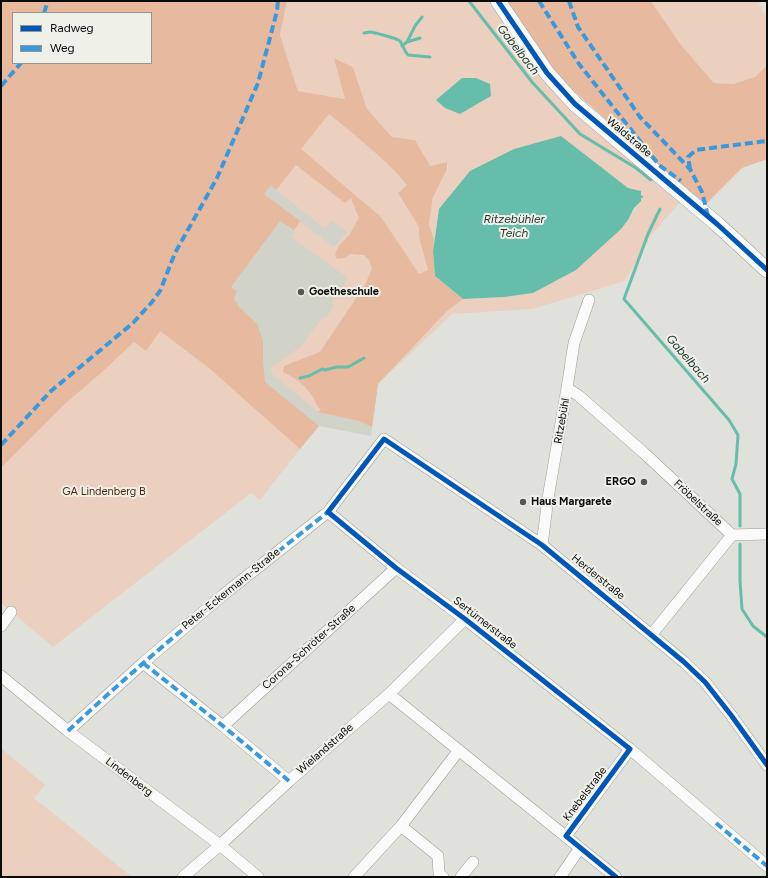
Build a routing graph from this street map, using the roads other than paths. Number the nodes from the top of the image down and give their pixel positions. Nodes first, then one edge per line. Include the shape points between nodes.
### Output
1 (498, 1) edge
2 (767, 270) edge
3 (589, 300) dead end
4 (567, 388) junction
5 (384, 439) joint
6 (328, 512) junction
7 (767, 534) edge
8 (732, 535) junction
9 (542, 545) junction
10 (396, 568) junction
11 (11, 612) dead end
12 (465, 619) junction
13 (1, 626) edge
14 (652, 634) junction
15 (143, 663) junction
16 (1, 676) edge
17 (389, 694) junction
18 (223, 726) junction
19 (68, 731) junction
20 (630, 749) junction
21 (459, 750) junction
22 (767, 765) edge
23 (288, 781) junction
24 (401, 826) junction
25 (566, 836) junction
26 (220, 845) junction
27 (580, 848) junction
28 (473, 862) dead end
29 (767, 866) edge
30 (183, 877) edge
31 (258, 877) edge
32 (354, 877) edge
33 (443, 877) edge
34 (461, 877) edge
35 (560, 877) edge
36 (616, 877) edge

1 - 2 street, Waldstraße via 547,73 575,104 717,224
3 - 4 street, Ritzebühl via 574,344
4 - 8 street, Fröbelstraße via 644,453
4 - 9 street, Ritzebühl
5 - 6 street, Peter-Eckermann-Straße
5 - 9 street, Herderstraße
6 - 10 street, Sertürnerstraße
6 - 15 street, Peter-Eckermann-Straße via 223,595
7 - 8 street
8 - 14 street, Fröbelstraße
9 - 14 street, Herderstraße
10 - 12 street, Sertürnerstraße
10 - 18 street, Corona-Schröter-Straße
11 - 13 street
12 - 17 street, Wielandstraße
12 - 20 street, Sertürnerstraße
14 - 22 street, Herderstraße via 705,682
15 - 18 street
15 - 19 street, Peter-Eckermann-Straße
16 - 19 street, Lindenberg
17 - 21 street, Knebelstraße
17 - 23 street, Wielandstraße
18 - 23 street
19 - 26 street, Lindenberg
20 - 25 street, Knebelstraße
20 - 29 street, Sertürnerstraße
21 - 24 street
21 - 25 street, Knebelstraße
23 - 26 street, Wielandstraße
24 - 32 street
24 - 33 street via 438,856 440,874
25 - 27 street, Knebelstraße
26 - 30 street, Wielandstraße
26 - 31 street, Lindenberg
27 - 35 street
27 - 36 street, Knebelstraße
28 - 34 street

